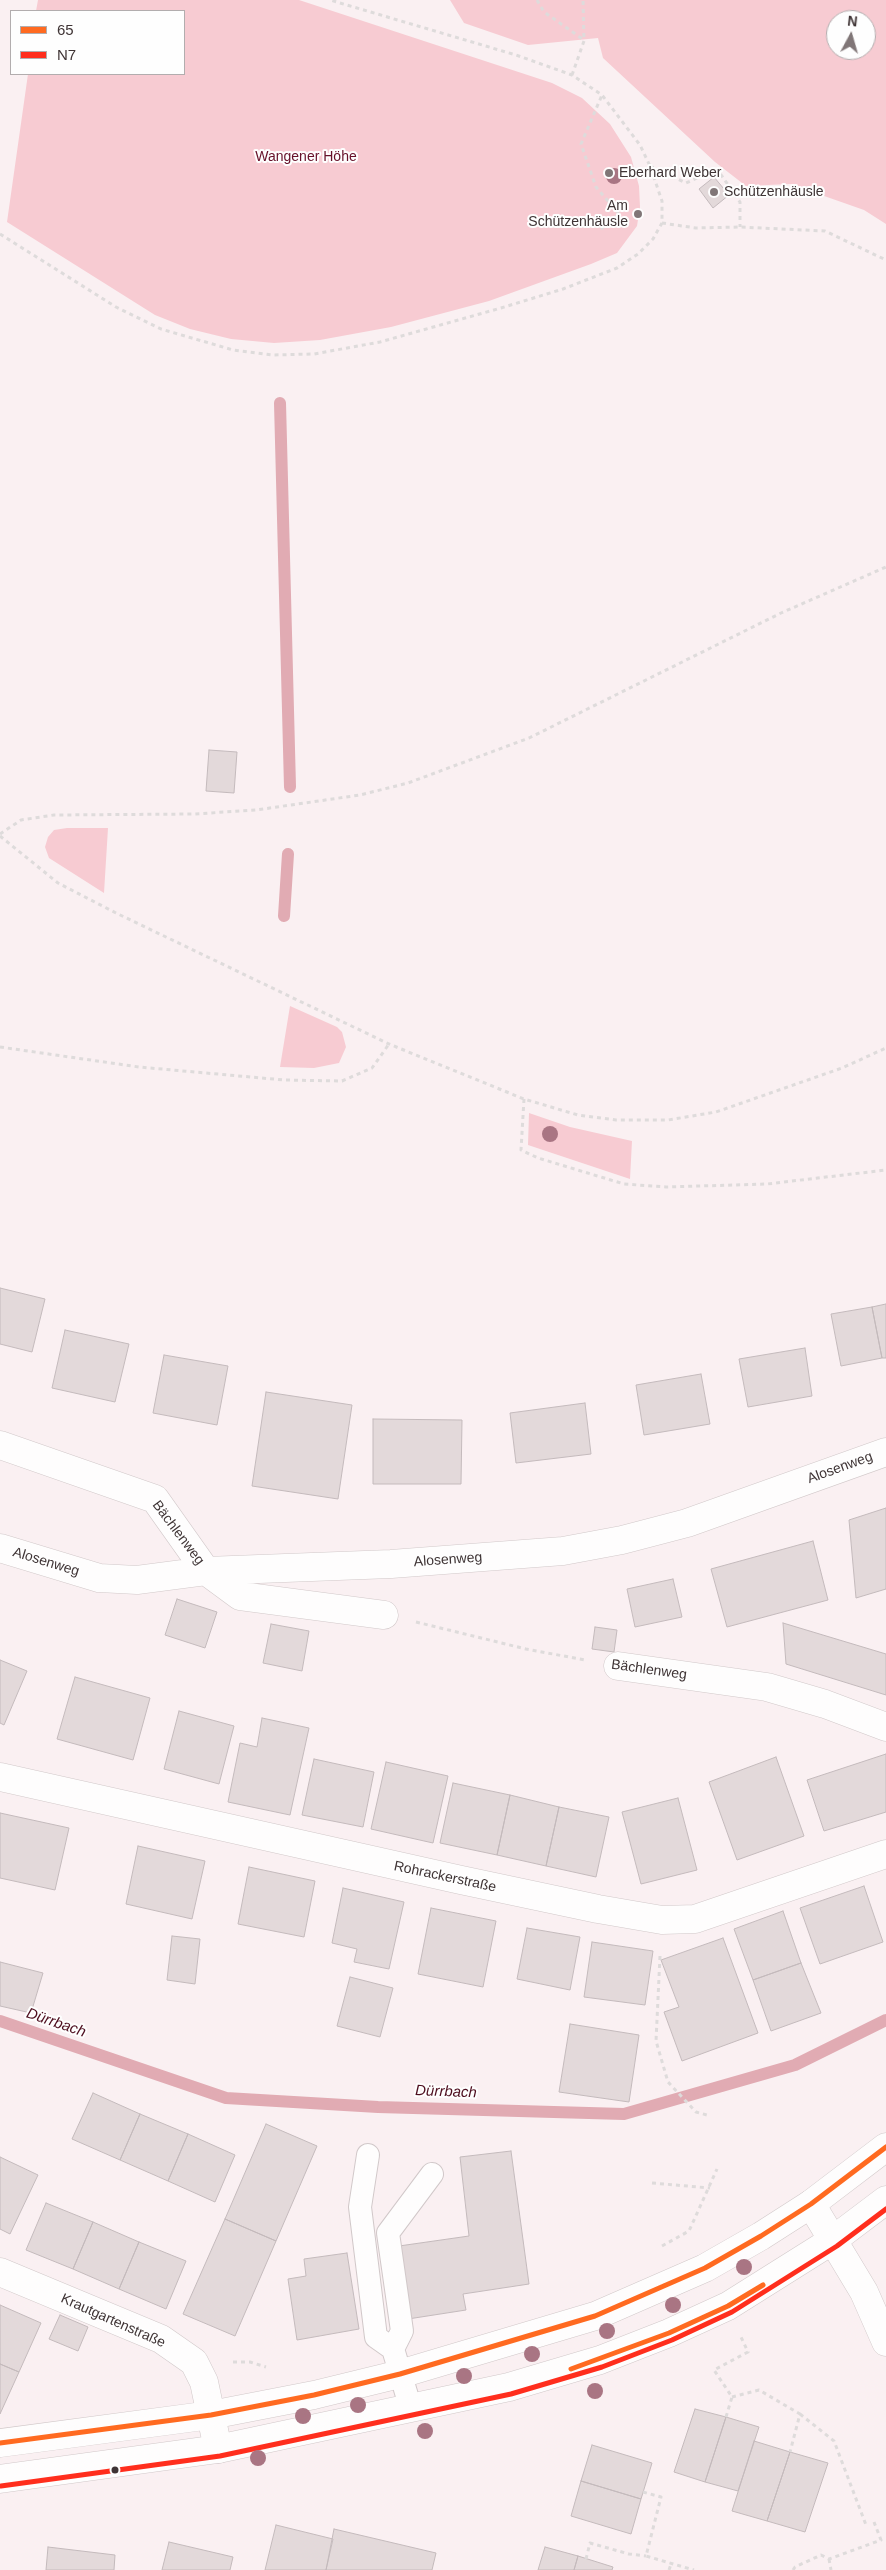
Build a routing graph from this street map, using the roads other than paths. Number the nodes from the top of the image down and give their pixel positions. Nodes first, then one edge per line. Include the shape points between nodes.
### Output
1 (0, 1445) edge
2 (886, 1452) edge
3 (0, 1548) edge
4 (206, 1572) junction
5 (397, 1618) road end
6 (618, 1666) road end
7 (886, 1727) edge
8 (0, 1777) edge
9 (886, 1854) edge
10 (886, 2147) edge
11 (368, 2155) dead end
12 (432, 2174) dead end
13 (886, 2200) edge
14 (811, 2204) junction
15 (833, 2240) junction
16 (0, 2272) edge
17 (886, 2342) edge
18 (396, 2362) junction
19 (411, 2409) junction
20 (211, 2414) junction
21 (0, 2443) edge
22 (218, 2449) junction
23 (0, 2479) edge

1 - 4 street, Bächlenweg via 155,1499
2 - 4 street, Alosenweg via 687,1523 563,1551 390,1564
3 - 4 street, Alosenweg via 99,1578 137,1580
4 - 5 street, Bächlenweg via 240,1596
6 - 7 street, Bächlenweg via 767,1687
8 - 9 street, Rohrackerstraße via 432,1874 662,1920 695,1920
10 - 14 street
11 - 18 lane via 360,2207 376,2336
12 - 18 lane via 388,2233 402,2331
13 - 15 street
14 - 15 street
14 - 18 street via 705,2268 595,2316
15 - 17 street via 864,2292
15 - 19 street via 728,2306 669,2333 600,2360 509,2387
16 - 20 street, Krautgartenstraße via 161,2339 194,2362 204,2382
18 - 19 lane
18 - 20 street via 314,2395
19 - 22 street
20 - 21 street
20 - 22 street, Krautgartenstraße
22 - 23 street

